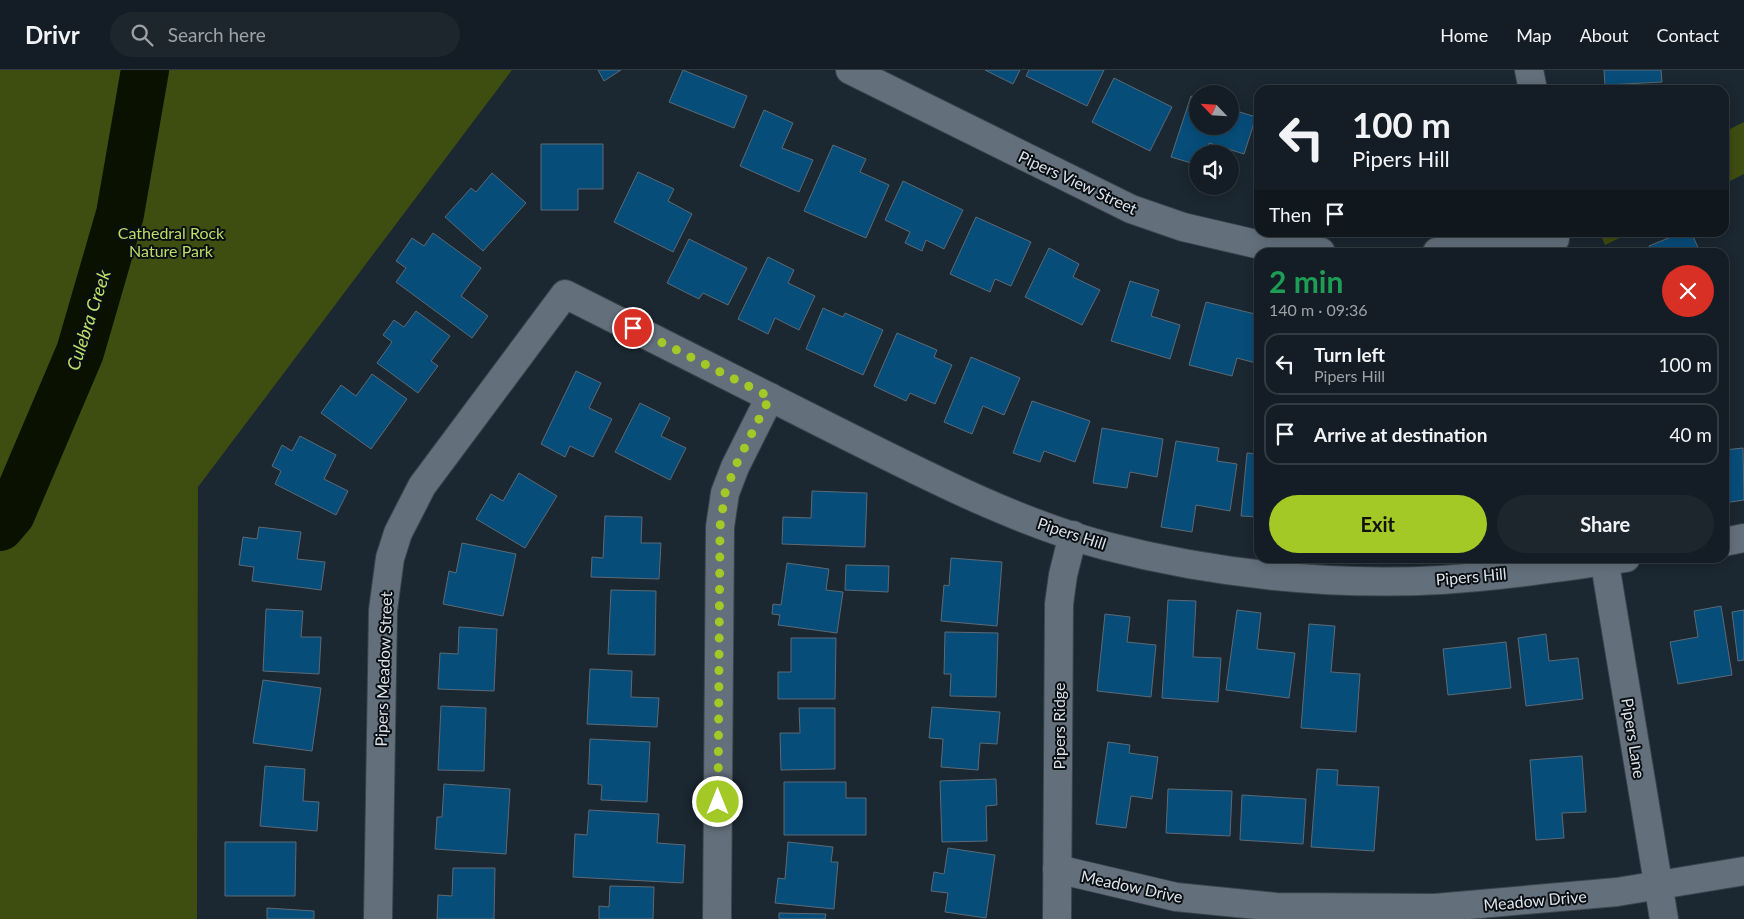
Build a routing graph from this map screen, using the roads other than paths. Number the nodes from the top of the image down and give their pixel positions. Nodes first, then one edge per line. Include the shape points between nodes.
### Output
1 (850, 70) edge
2 (1530, 70) edge
3 (1532, 85) edge
4 (1556, 241) edge
5 (1288, 248) edge
6 (1480, 248) edge
7 (565, 294) joint
8 (770, 397) junction
9 (1073, 535) junction
10 (1744, 538) edge
11 (1729, 541) edge
12 (1587, 563) edge
13 (1613, 563) edge
14 (1057, 869) junction
15 (1744, 871) edge
16 (1659, 885) junction
17 (378, 919) edge
18 (717, 919) edge
19 (1057, 919) edge
20 (1664, 919) edge

1 - 5 street, Pipers View Street via 1131,209 1183,227
2 - 3 street
4 - 6 street
7 - 8 street, Pipers Hill
7 - 17 street, Pipers Meadow Street via 422,486 398,533 390,558 383,610
8 - 9 street, Pipers Hill via 1004,510
8 - 18 street via 731,476 720,527
9 - 12 street, Pipers Hill via 1106,546 1216,569 1328,580 1441,580
9 - 14 street, Pipers Ridge via 1060,604
10 - 11 street
13 - 16 street, Pipers Lane
14 - 16 street, Meadow Drive via 1176,897 1276,907 1435,908 1617,892
14 - 19 street, Pipers Ridge
15 - 16 street, Meadow Drive
16 - 20 street, Pipers Lane

